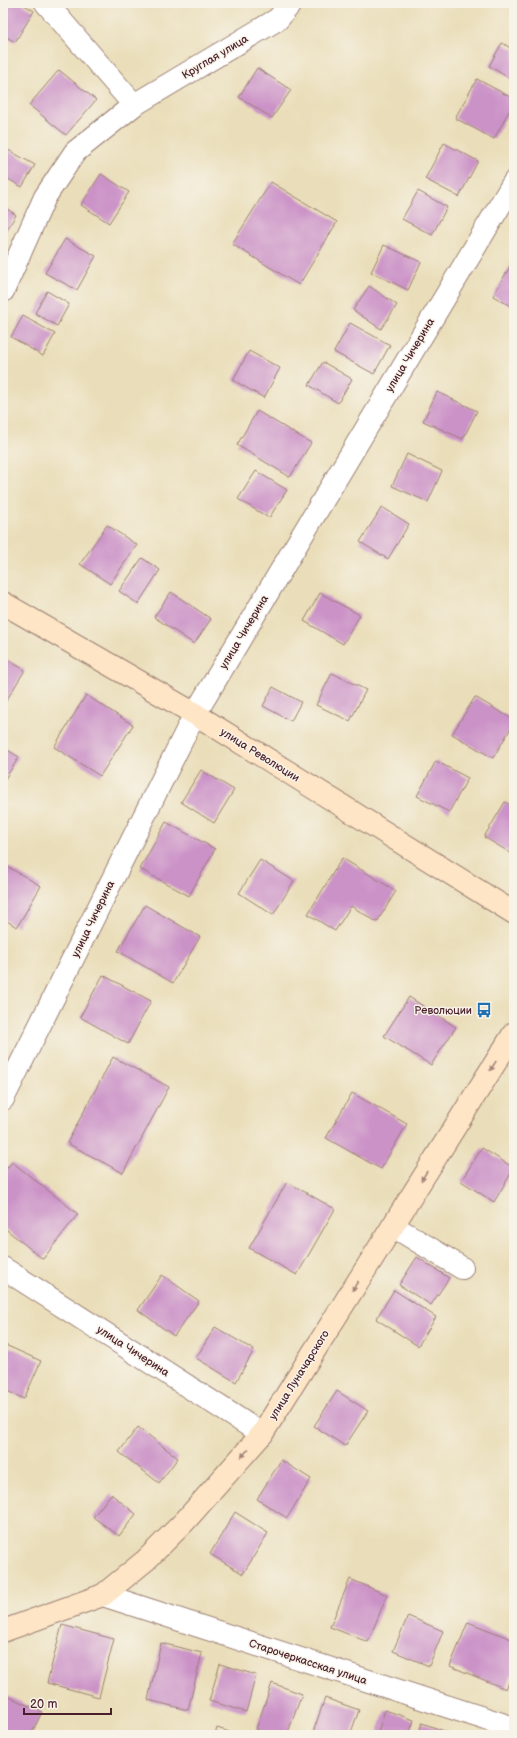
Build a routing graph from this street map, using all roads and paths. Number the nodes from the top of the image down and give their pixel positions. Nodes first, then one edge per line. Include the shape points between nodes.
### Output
1 (46, 3) edge
2 (291, 3) edge
3 (134, 105) junction
4 (514, 182) edge
5 (3, 292) edge
6 (3, 603) edge
7 (195, 714) junction
8 (514, 913) edge
9 (514, 1034) edge
10 (3, 1099) edge
11 (393, 1226) junction
12 (3, 1268) edge
13 (462, 1268) dead end
14 (262, 1434) junction
15 (103, 1595) junction
16 (3, 1630) edge
17 (514, 1728) edge

1 - 3 street
2 - 3 street, Круглая улица via 278,19
3 - 5 street, Круглая улица via 74,152 45,197
4 - 7 street, улица Чичерина
6 - 7 main road, улица Революции
7 - 8 main road, улица Революции
7 - 10 street, улица Чичерина
9 -> 11 main road, улица Луначарского
11 - 13 street
11 -> 14 main road, улица Луначарского
12 - 14 street, улица Чичерина
14 -> 15 main road, улица Луначарского via 185,1521 146,1560
15 - 16 main road, улица Луначарского
15 - 17 street, Старочеркасская улица

